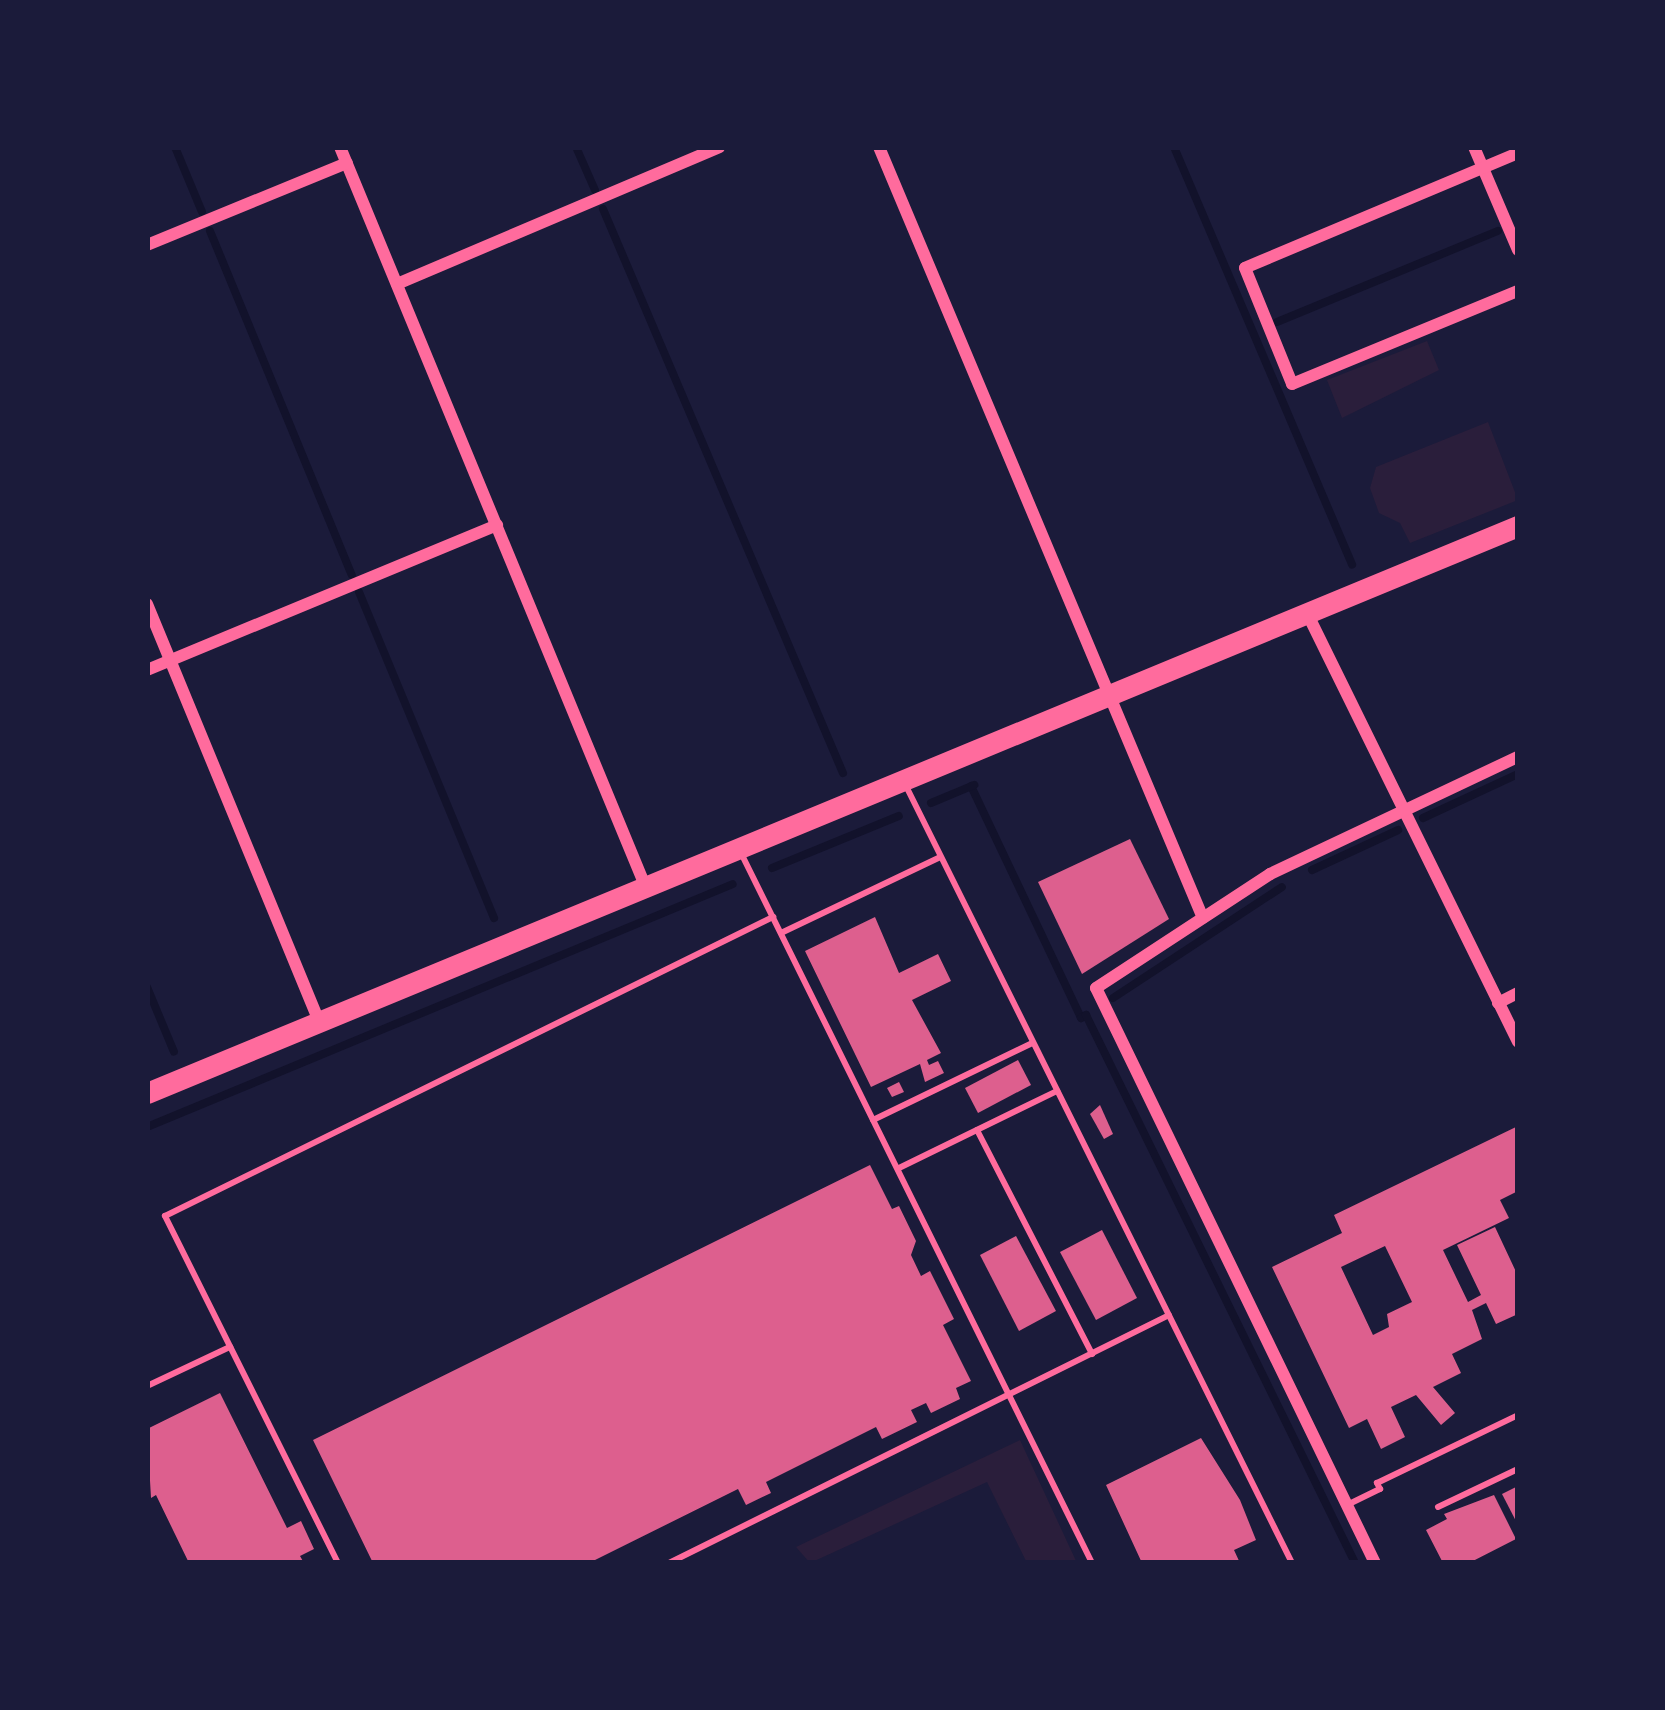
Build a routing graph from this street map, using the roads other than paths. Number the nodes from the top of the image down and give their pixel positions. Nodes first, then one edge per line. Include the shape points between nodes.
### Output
1 (340, 147) edge
2 (719, 147) edge
3 (879, 147) edge
4 (1474, 147) edge
5 (1518, 154) edge
6 (347, 163) junction
7 (1483, 168) junction
8 (147, 245) edge
9 (1518, 250) edge
10 (397, 284) junction
11 (1518, 291) edge
12 (496, 525) junction
13 (1518, 526) edge
14 (147, 604) edge
15 (1307, 614) junction
16 (170, 661) junction
17 (147, 670) edge
18 (1112, 694) junction
19 (1518, 757) edge
20 (903, 781) junction
21 (1404, 811) junction
22 (740, 850) junction
23 (941, 856) junction
24 (646, 888) junction
25 (773, 916) junction
26 (1203, 918) junction
27 (781, 933) junction
28 (1518, 993) edge
29 (1498, 1003) junction
30 (319, 1022) junction
31 (1033, 1042) junction
32 (1518, 1042) edge
33 (1057, 1091) junction
34 (147, 1094) edge
35 (873, 1120) junction
36 (977, 1130) junction
37 (897, 1169) junction
38 (1169, 1316) junction
39 (230, 1347) junction
40 (1091, 1354) junction
41 (147, 1386) edge
42 (1009, 1395) junction
43 (1518, 1415) edge
44 (1518, 1469) edge
45 (1347, 1505) junction
46 (1438, 1507) dead end
47 (338, 1563) edge
48 (669, 1563) edge
49 (1092, 1563) edge
50 (1292, 1563) edge
51 (1375, 1563) edge

1 - 6 street
2 - 10 street
3 - 18 street
4 - 7 street
5 - 7 street
6 - 8 street
6 - 10 street
7 - 9 street
7 - 11 street via 1245,268 1292,384
10 - 12 street
12 - 16 street
12 - 24 street
13 - 15 main road
14 - 16 street
15 - 18 main road
15 - 21 street
16 - 17 street
16 - 30 street
18 - 20 main road
18 - 26 street
19 - 21 street
20 - 22 main road
20 - 23 lane
21 - 26 street via 1270,874
21 - 29 street
22 - 24 main road
22 - 25 lane
23 - 27 lane
23 - 31 lane
24 - 30 main road
25 - 27 lane
25 - 39 lane via 165,1216
26 - 45 street via 1096,988
27 - 35 lane
28 - 29 street
29 - 32 street
30 - 34 main road
31 - 33 lane
31 - 35 lane
33 - 36 lane
33 - 38 lane
35 - 37 lane
36 - 37 lane
36 - 40 lane
37 - 42 lane
38 - 40 lane
38 - 50 lane
39 - 41 lane
39 - 47 lane
40 - 42 lane
42 - 48 lane
42 - 49 lane
43 - 45 lane
44 - 46 lane
45 - 51 street

